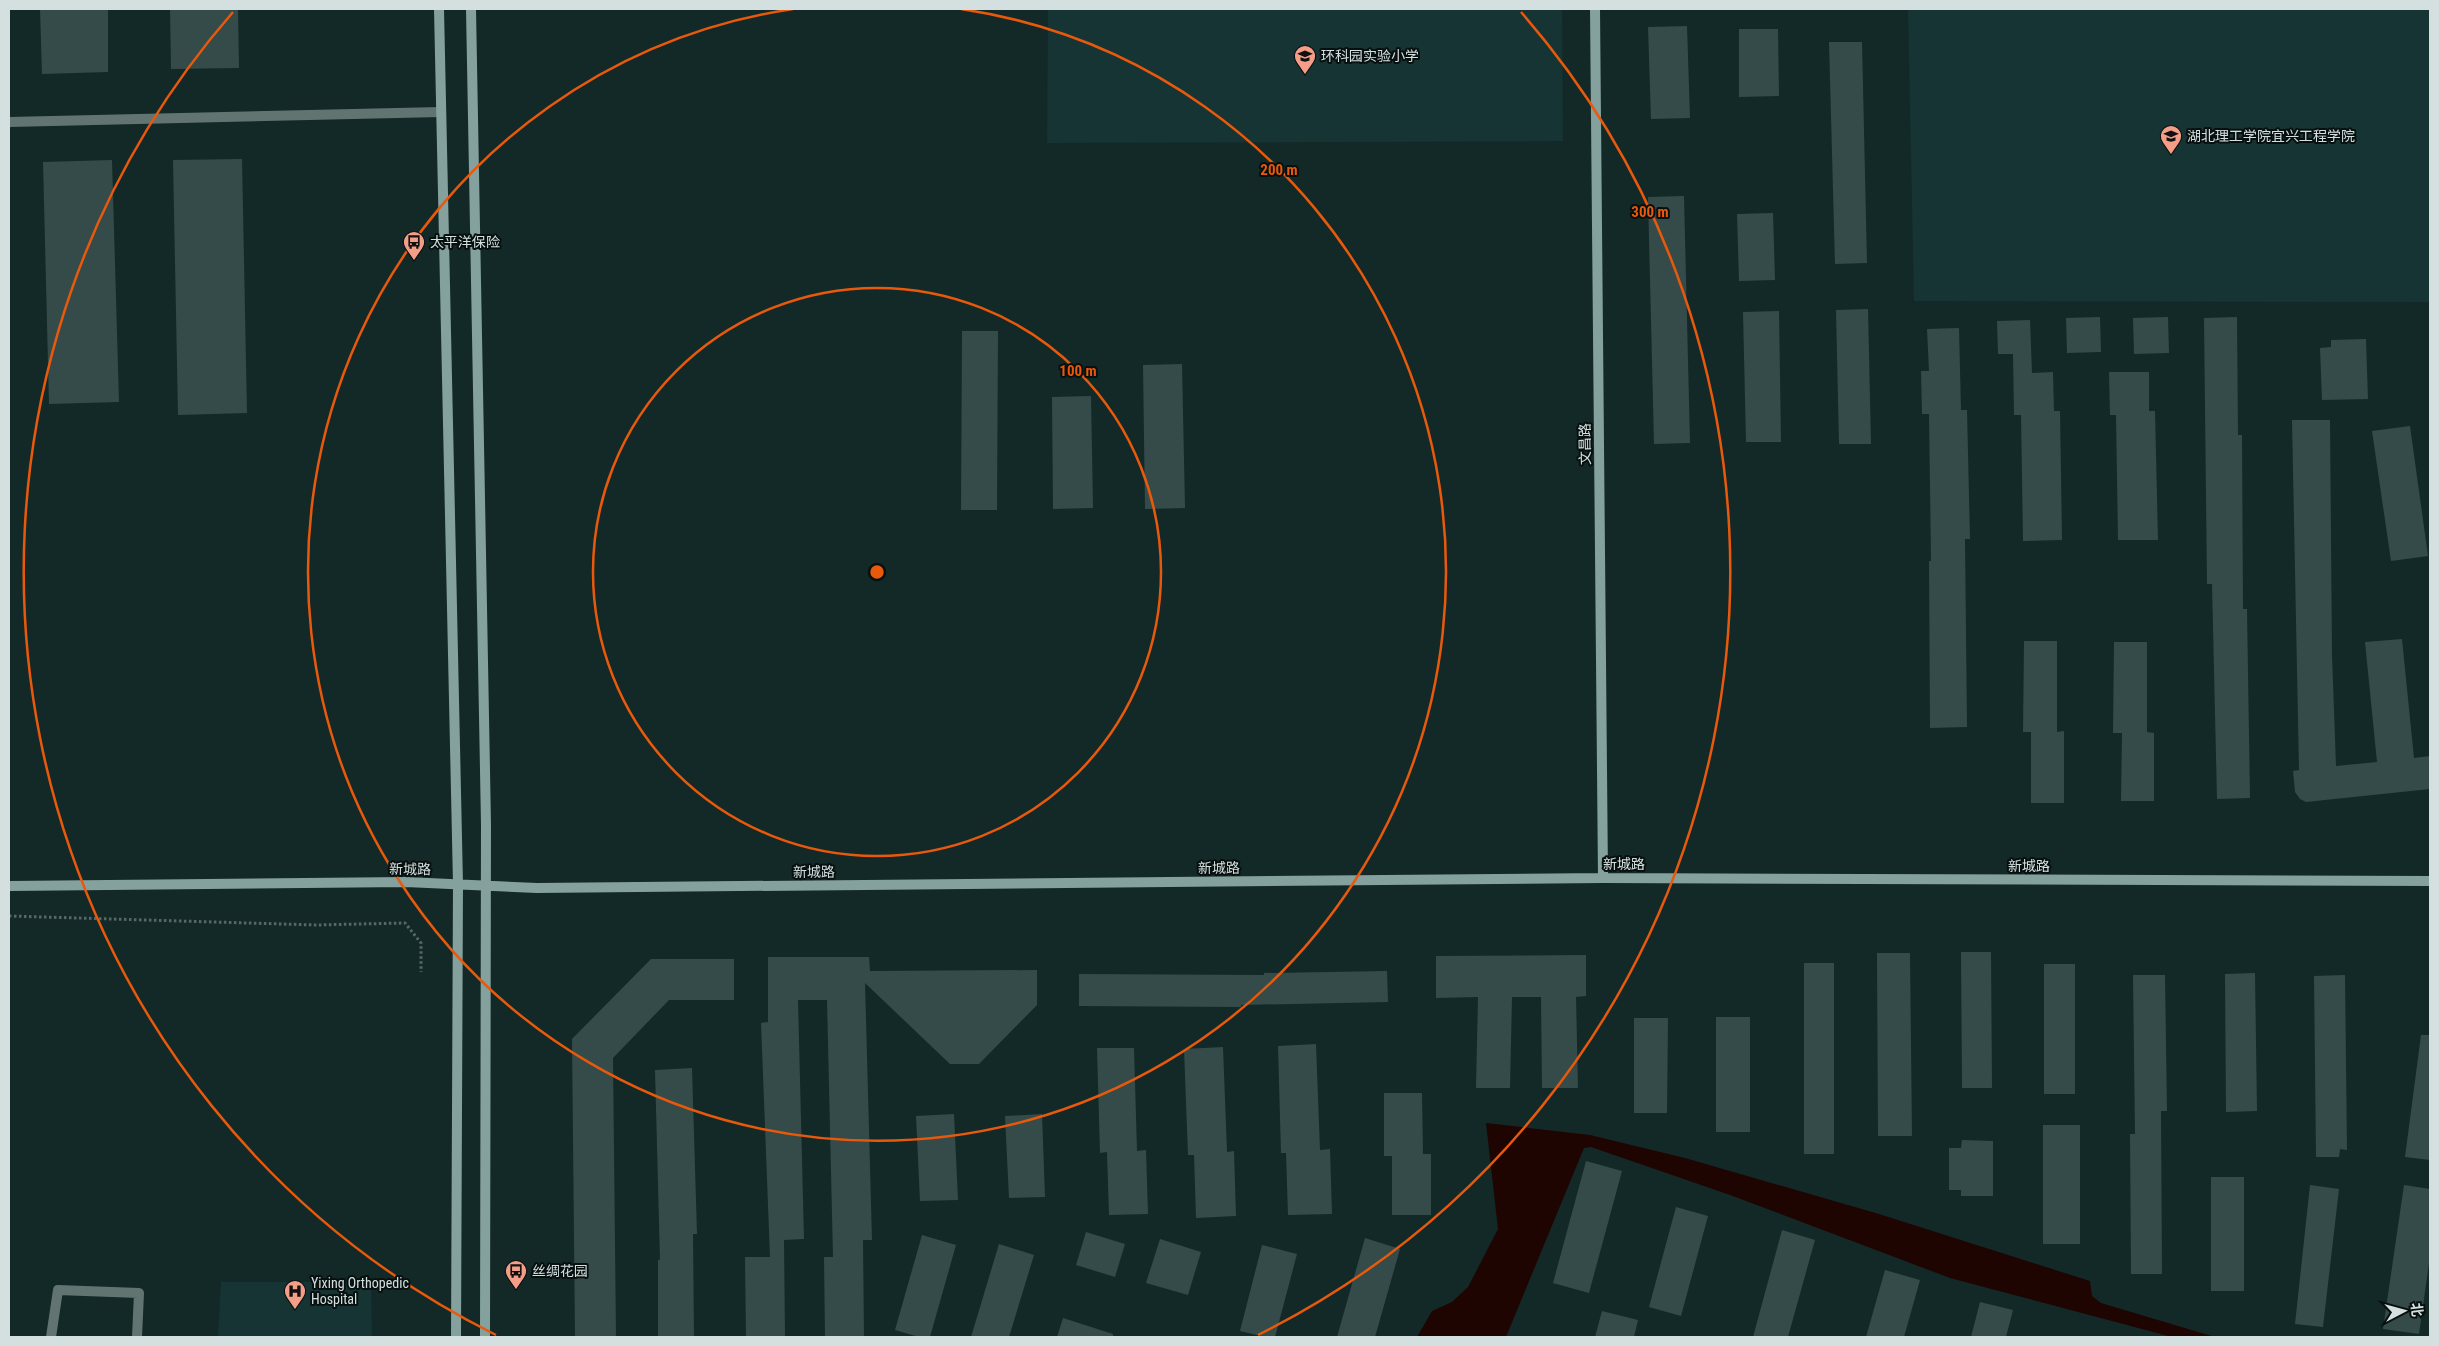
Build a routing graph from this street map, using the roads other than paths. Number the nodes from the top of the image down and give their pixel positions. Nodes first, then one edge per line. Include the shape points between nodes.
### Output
1 (439, 9) edge
2 (471, 9) edge
3 (1595, 9) edge
4 (441, 112) junction
5 (9, 122) edge
6 (1603, 878) junction
7 (2430, 881) edge
8 (458, 884) junction
9 (9, 886) edge
10 (487, 886) junction
11 (51, 1337) edge
12 (137, 1337) edge
13 (456, 1337) edge
14 (484, 1337) edge

1 - 4 street
2 - 10 street
3 - 6 street, 文昌路
4 - 5 street
4 - 8 street
6 - 7 street, 新城路
6 - 10 street, 新城路 via 557,888
8 - 9 street, 新城路
8 - 10 street, 新城路
8 - 13 street
10 - 14 street
11 - 12 street via 58,1290 140,1293

